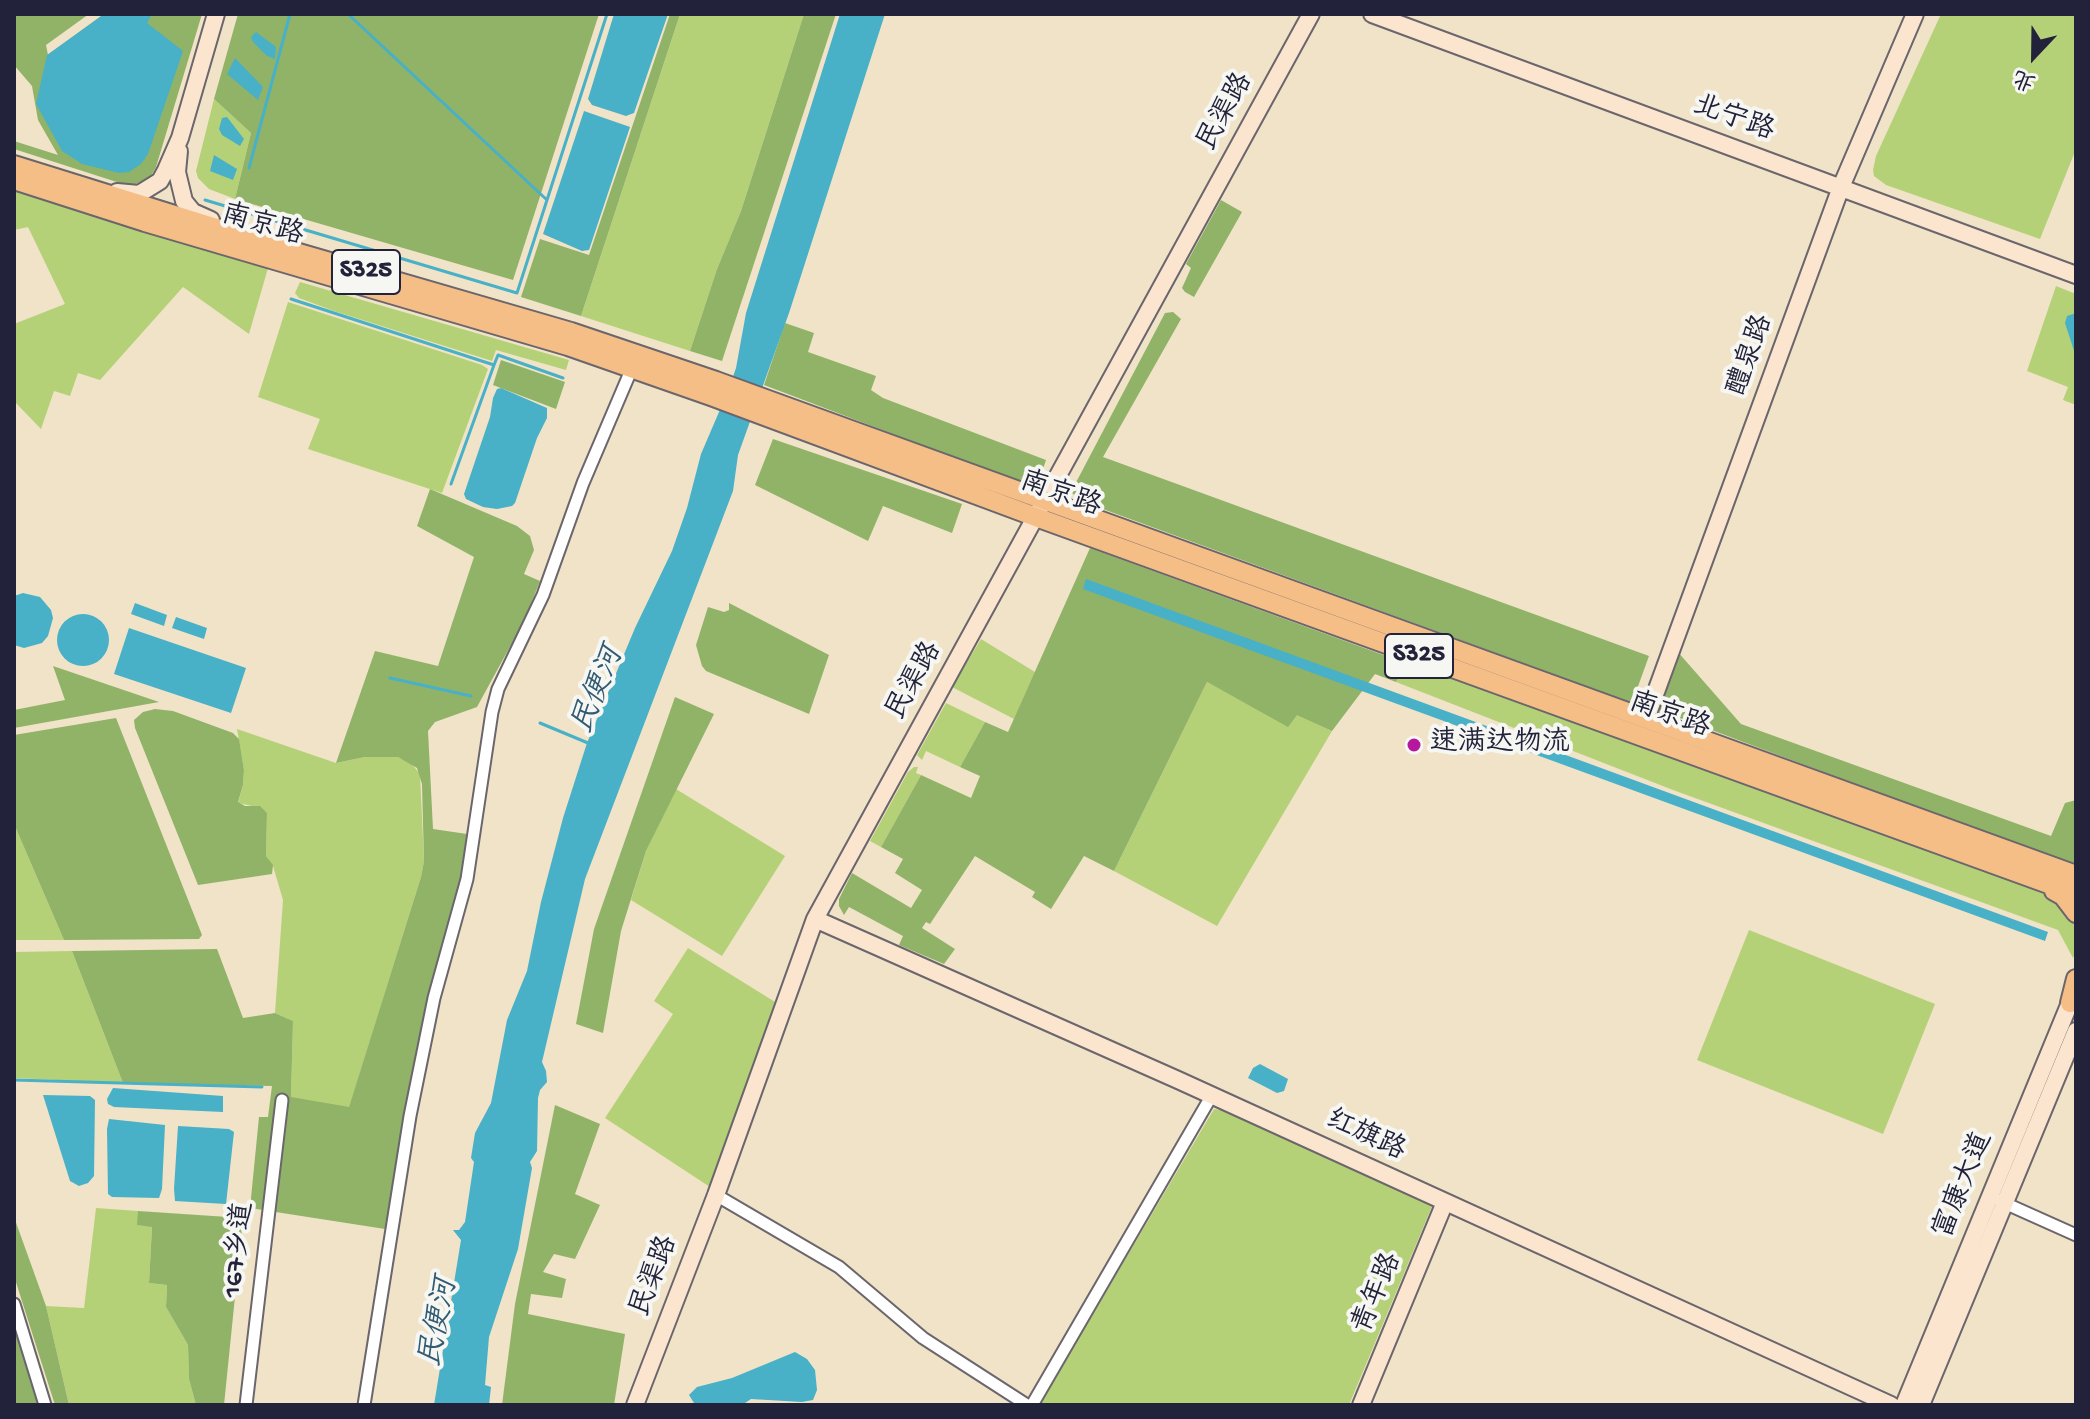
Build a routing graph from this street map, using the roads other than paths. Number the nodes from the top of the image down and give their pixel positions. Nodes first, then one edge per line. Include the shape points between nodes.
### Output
1 (216, 14) edge
2 (1311, 14) edge
3 (1372, 14) edge
4 (1915, 14) edge
5 (180, 138) junction
6 (14, 165) edge
7 (14, 180) edge
8 (1841, 187) junction
9 (88, 190) junction
10 (268, 244) junction
11 (2076, 275) edge
12 (632, 368) junction
13 (714, 388) junction
14 (1041, 509) junction
15 (1646, 719) junction
16 (2023, 875) junction
17 (2076, 875) edge
18 (2076, 894) edge
19 (2076, 913) edge
20 (815, 919) junction
21 (2076, 979) edge
22 (2073, 996) edge
23 (2076, 1031) edge
24 (1212, 1095) junction
25 (282, 1100) dead end
26 (716, 1195) junction
27 (1996, 1200) junction
28 (1445, 1202) junction
29 (2076, 1235) edge
30 (14, 1304) edge
31 (45, 1405) edge
32 (246, 1405) edge
33 (364, 1405) edge
34 (635, 1405) edge
35 (1030, 1405) edge
36 (1361, 1405) edge
37 (1891, 1405) edge
38 (1904, 1405) edge
39 (1921, 1405) edge

1 - 5 street
2 - 14 street, 民渠路
3 - 8 street, 北宁路
4 - 8 street, 醴泉路
5 - 9 street via 160,181 139,194
5 - 10 street via 177,172 184,201 193,212
6 - 9 main road, 南京路 / S325
7 - 12 main road, 南京路 / S325
8 - 11 street, 北宁路
8 - 15 street, 醴泉路
9 - 10 main road, 南京路 / S325
10 - 13 main road, 南京路 / S325 via 571,332
12 - 13 main road, 南京路 / S325
12 - 33 street via 492,712 467,879 434,998 410,1116
13 - 14 main road, 南京路 / S325
14 - 15 main road, 南京路 / S325
14 - 16 main road, 南京路 / S325
14 - 20 street, 民渠路
15 - 17 main road, 南京路 / S325
16 - 18 main road, 南京路 / S325
16 - 19 main road via 2063,896
20 - 24 street, 红旗路
20 - 26 street, 民渠路
21 - 22 main road
22 - 27 street, 富康大道
23 - 27 street, 富康大道
24 - 28 street, 红旗路
24 - 35 street
25 - 32 street, 167乡道
26 - 34 street, 民渠路
26 - 35 street via 839,1267 923,1338
27 - 29 street
27 - 38 street, 富康大道
27 - 39 street, 富康大道
28 - 36 street, 青年路
28 - 37 street, 红旗路
30 - 31 street

